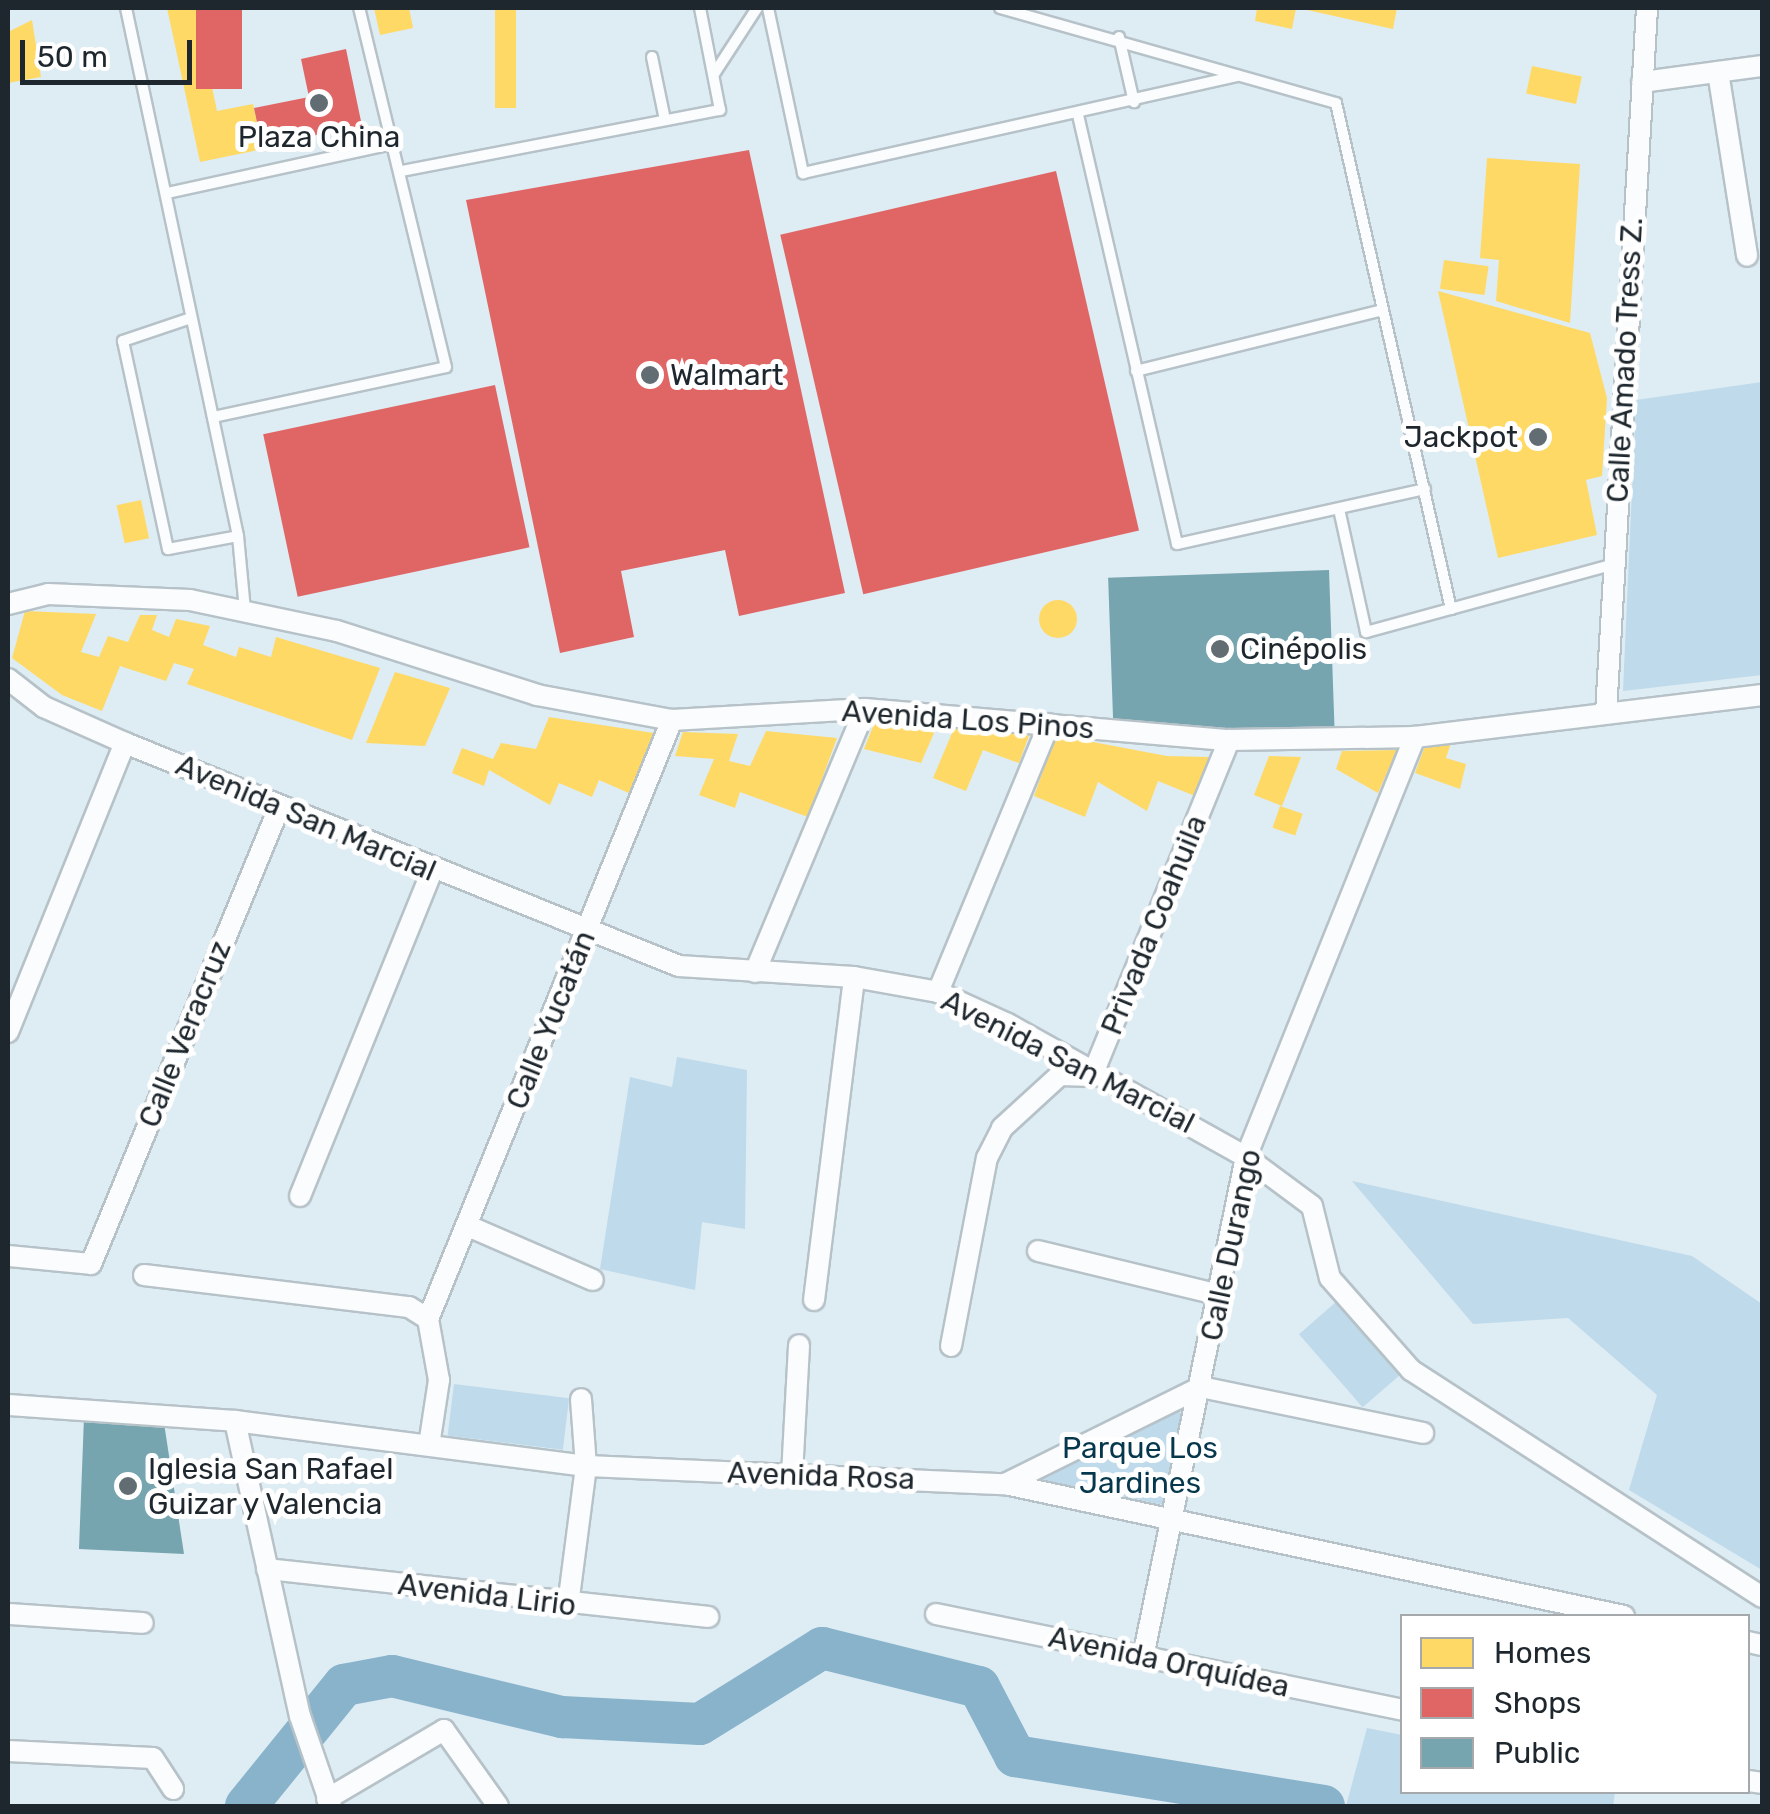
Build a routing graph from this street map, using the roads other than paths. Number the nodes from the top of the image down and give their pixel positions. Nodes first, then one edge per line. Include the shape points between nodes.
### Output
1 (126, 8) edge
2 (360, 8) edge
3 (700, 8) edge
4 (757, 8) edge
5 (768, 8) edge
6 (1000, 8) edge
7 (1647, 8) edge
8 (1119, 36) junction
9 (652, 57) dead end
10 (1762, 66) edge
11 (1718, 72) junction
12 (714, 74) junction
13 (1238, 76) junction
14 (1642, 82) junction
15 (1134, 102) junction
16 (1078, 116) junction
17 (666, 120) junction
18 (387, 145) junction
19 (402, 171) junction
20 (167, 193) junction
21 (1747, 256) dead end
22 (1383, 310) junction
23 (191, 318) junction
24 (1136, 371) junction
25 (213, 417) junction
26 (1425, 489) junction
27 (1339, 509) junction
28 (238, 536) junction
29 (1614, 564) junction
30 (8, 604) edge
31 (1451, 609) junction
32 (244, 610) junction
33 (8, 679) edge
34 (1762, 694) edge
35 (865, 709) junction
36 (1606, 713) junction
37 (672, 720) junction
38 (1049, 724) junction
39 (1415, 737) junction
40 (1229, 740) junction
41 (126, 743) junction
42 (280, 805) junction
43 (432, 871) junction
44 (588, 930) junction
45 (755, 972) junction
46 (854, 978) junction
47 (938, 992) junction
48 (8, 1032) edge
49 (1092, 1076) junction
50 (1246, 1156) junction
51 (300, 1196) dead end
52 (468, 1226) junction
53 (1038, 1251) dead end
54 (8, 1256) edge
55 (144, 1274) dead end
56 (593, 1280) dead end
57 (1216, 1294) junction
58 (814, 1300) dead end
59 (428, 1320) junction
60 (799, 1345) dead end
61 (951, 1346) dead end
62 (1201, 1387) junction
63 (580, 1400) dead end
64 (8, 1405) edge
65 (235, 1421) junction
66 (1423, 1433) dead end
67 (428, 1446) junction
68 (586, 1466) junction
69 (792, 1474) junction
70 (1005, 1484) junction
71 (1174, 1523) junction
72 (267, 1569) junction
73 (1762, 1596) edge
74 (568, 1605) junction
75 (8, 1614) edge
76 (936, 1614) dead end
77 (1614, 1614) edge
78 (708, 1617) dead end
79 (143, 1623) dead end
80 (1143, 1656) junction
81 (1400, 1710) edge
82 (8, 1751) edge
83 (173, 1789) dead end
84 (326, 1795) edge
85 (498, 1806) edge

1 - 20 lane
2 - 18 lane
3 - 12 lane
4 - 12 lane
5 - 16 lane via 803,174
6 - 8 lane
7 - 14 street, Calle Amado Tress Z.
8 - 13 lane
8 - 15 lane
9 - 17 lane
10 - 11 street
11 - 14 street
11 - 21 street
12 - 17 lane via 720,110
13 - 15 lane
13 - 22 lane via 1336,103
14 - 29 street, Calle Amado Tress Z.
15 - 16 lane
16 - 24 lane
17 - 19 lane
18 - 19 lane
18 - 20 lane
19 - 25 lane via 446,367
20 - 23 lane
22 - 24 lane
22 - 26 lane
23 - 25 lane
23 - 28 lane via 123,340 127,360 168,549
24 - 27 lane via 1177,544
25 - 28 lane
26 - 27 lane
26 - 31 lane
27 - 31 lane via 1366,632
28 - 32 lane
29 - 31 lane
29 - 36 street, Calle Amado Tress Z.
30 - 32 street, Avenida Los Pinos via 48,594
32 - 37 street, Avenida Los Pinos via 537,695
33 - 41 street, Avenida San Marcial via 44,708
34 - 36 street, Avenida Los Pinos
35 - 37 street, Avenida Los Pinos
35 - 38 street, Avenida Los Pinos
35 - 45 street
36 - 39 street, Avenida Los Pinos
37 - 44 street, Calle Yucatán
38 - 40 street, Avenida Los Pinos
38 - 47 street
39 - 40 street, Avenida Los Pinos
39 - 50 street, Calle Durango
40 - 49 street, Privada Coahuila
41 - 42 street, Avenida San Marcial
41 - 48 street
42 - 43 street, Avenida San Marcial
42 - 54 street, Calle Veracruz via 91,1264
43 - 44 street, Avenida San Marcial
43 - 51 street
44 - 45 street, Avenida San Marcial via 678,966
44 - 52 street, Calle Yucatán
45 - 46 street, Avenida San Marcial
46 - 47 street, Avenida San Marcial
46 - 58 street
47 - 49 street, Avenida San Marcial
49 - 50 street, Avenida San Marcial
49 - 61 street via 1060,1075 1002,1128 987,1158
50 - 57 street, Calle Durango
50 - 73 street, Avenida San Marcial via 1312,1206 1330,1278 1411,1370
52 - 56 street
52 - 59 street, Calle Yucatán
53 - 57 street
55 - 59 street via 409,1307
57 - 62 street, Calle Durango
59 - 67 street via 438,1380
60 - 69 street
62 - 66 street
62 - 70 street
62 - 71 street, Calle Durango
63 - 68 street
64 - 65 street, Avenida Rosa
65 - 67 street, Avenida Rosa
65 - 72 street
67 - 68 street, Avenida Rosa
68 - 69 street, Avenida Rosa
68 - 74 street
69 - 70 street, Avenida Rosa
70 - 71 street, Avenida Rosa
71 - 77 street, Avenida Rosa
71 - 80 street, Calle Durango
72 - 74 street, Avenida Lirio
72 - 84 street via 300,1716
74 - 78 street, Avenida Lirio
75 - 79 street
76 - 80 street, Avenida Orquídea
80 - 81 street, Avenida Orquídea
82 - 83 street via 153,1758
84 - 85 street via 444,1730

